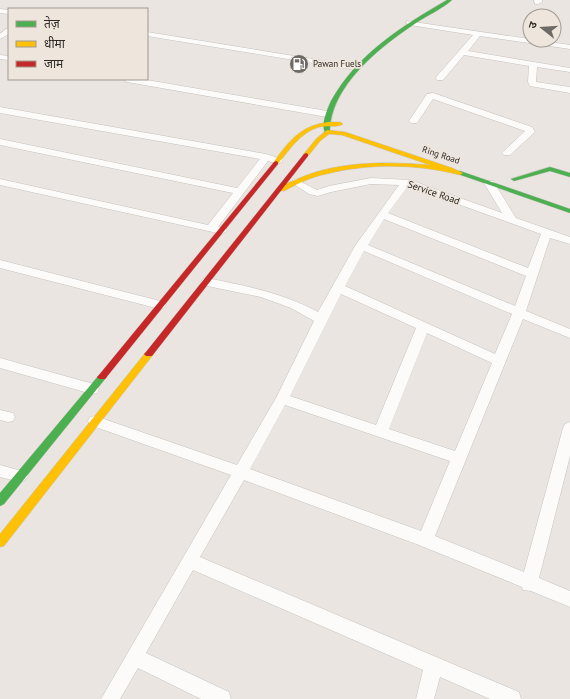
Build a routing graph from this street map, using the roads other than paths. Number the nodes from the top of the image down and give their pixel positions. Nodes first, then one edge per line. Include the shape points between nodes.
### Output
1 (450, 0) edge
2 (410, 24) junction
3 (148, 34) edge
4 (478, 34) junction
5 (570, 47) edge
6 (462, 52) junction
7 (533, 64) junction
8 (356, 68) junction
9 (570, 70) edge
10 (440, 78) dead end
11 (132, 80) edge
12 (570, 90) edge
13 (0, 110) edge
14 (414, 121) dead end
15 (327, 123) junction
16 (347, 124) dead end
17 (0, 142) edge
18 (508, 153) dead end
19 (266, 157) junction
20 (278, 161) junction
21 (450, 169) junction
22 (570, 175) edge
23 (0, 182) edge
24 (296, 182) junction
25 (406, 182) junction
26 (490, 183) junction
27 (528, 184) dead end
28 (281, 189) junction
29 (239, 191) junction
30 (570, 211) edge
31 (382, 214) junction
32 (510, 219) junction
33 (212, 228) junction
34 (222, 230) junction
35 (547, 232) junction
36 (570, 241) edge
37 (361, 246) junction
38 (0, 264) edge
39 (532, 274) junction
40 (207, 282) junction
41 (338, 288) junction
42 (160, 305) junction
43 (519, 313) junction
44 (321, 319) junction
45 (423, 327) junction
46 (570, 334) edge
47 (499, 361) junction
48 (0, 363) edge
49 (92, 389) junction
50 (282, 399) junction
51 (95, 421) junction
52 (570, 428) edge
53 (381, 431) junction
54 (459, 458) junction
55 (0, 471) edge
56 (240, 472) junction
57 (20, 476) junction
58 (0, 501) edge
59 (425, 540) junction
60 (0, 542) edge
61 (190, 560) junction
62 (529, 584) junction
63 (570, 599) edge
64 (134, 657) junction
65 (434, 665) junction
66 (110, 699) edge
67 (222, 699) edge
68 (426, 699) edge
69 (512, 699) edge

1 - 2 main road
2 - 4 street
2 - 8 main road via 382,43
3 - 8 street
4 - 5 street
4 - 6 street
6 - 7 street
6 - 10 street
7 - 9 street
7 - 12 street via 533,84
8 - 15 main road
11 - 15 street
13 - 19 street
14 - 18 street via 430,96 433,96 529,129 530,132
15 - 16 main road, Ring Road
15 - 20 main road, Ring Road via 310,126 299,134
15 - 21 main road, Ring Road via 343,133
15 - 28 main road via 318,140
17 - 29 street
19 - 20 street
19 - 29 street
20 - 34 main road
21 - 24 main road via 377,164 349,166 327,170
21 - 26 main road, Ring Road
22 - 27 main road via 550,169 511,178
23 - 33 street
24 - 25 street, Service Road via 318,193 371,181
24 - 28 main road
25 - 31 street
25 - 32 street, Service Road
26 - 30 main road, Ring Road
26 - 32 street
28 - 40 main road
29 - 33 street
31 - 37 street
31 - 39 street
32 - 35 street, Service Road
33 - 34 street
34 - 42 main road
35 - 36 street, Service Road
35 - 39 street
37 - 41 street
37 - 43 street
38 - 42 street
39 - 43 street
40 - 44 street via 264,294
40 - 51 main road
41 - 44 street
41 - 45 street
42 - 49 main road
43 - 46 street
43 - 47 street
44 - 50 street
45 - 47 street
45 - 53 street
47 - 54 street
48 - 49 street
49 - 57 main road
50 - 53 street
50 - 56 street
51 - 56 street
51 - 60 main road
52 - 62 street
53 - 54 street
54 - 59 street
55 - 57 street
56 - 59 street
56 - 61 street
57 - 58 main road
59 - 62 street
61 - 64 street
61 - 65 street
62 - 63 street
64 - 66 street
64 - 67 street
65 - 68 street
65 - 69 street

